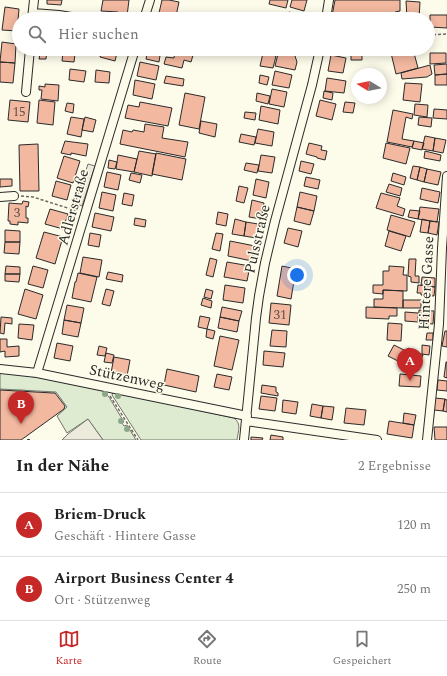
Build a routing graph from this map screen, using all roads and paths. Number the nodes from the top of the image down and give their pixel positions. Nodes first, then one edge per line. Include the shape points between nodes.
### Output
1 (34, 0) edge
2 (150, 0) edge
3 (329, 0) edge
4 (33, 12) edge
5 (146, 12) edge
6 (327, 12) edge
7 (447, 34) edge
8 (435, 35) edge
9 (29, 56) edge
10 (133, 56) edge
11 (318, 56) edge
12 (26, 92) dead end
13 (447, 176) edge
14 (14, 196) joint
15 (0, 197) edge
16 (85, 213) junction
17 (0, 369) edge
18 (37, 373) junction
19 (99, 385) junction
20 (246, 418) junction
21 (138, 440) edge
22 (244, 440) edge
23 (377, 440) edge
24 (427, 440) edge

1 - 4 street
2 - 5 street
3 - 6 street
7 - 8 path
9 - 12 street
10 - 16 street, Adlerstraße
11 - 20 street, Pulsstraße via 264,271 256,318
13 - 24 street, Hintere Gasse via 439,324
14 - 15 street
14 - 16 path via 33,197
16 - 18 street, Adlerstraße
17 - 18 street, Stützenweg
18 - 19 street, Stützenweg
19 - 20 street, Stützenweg
19 - 21 path via 111,396
20 - 22 street, Pulsstraße
20 - 23 street, Stützenweg

